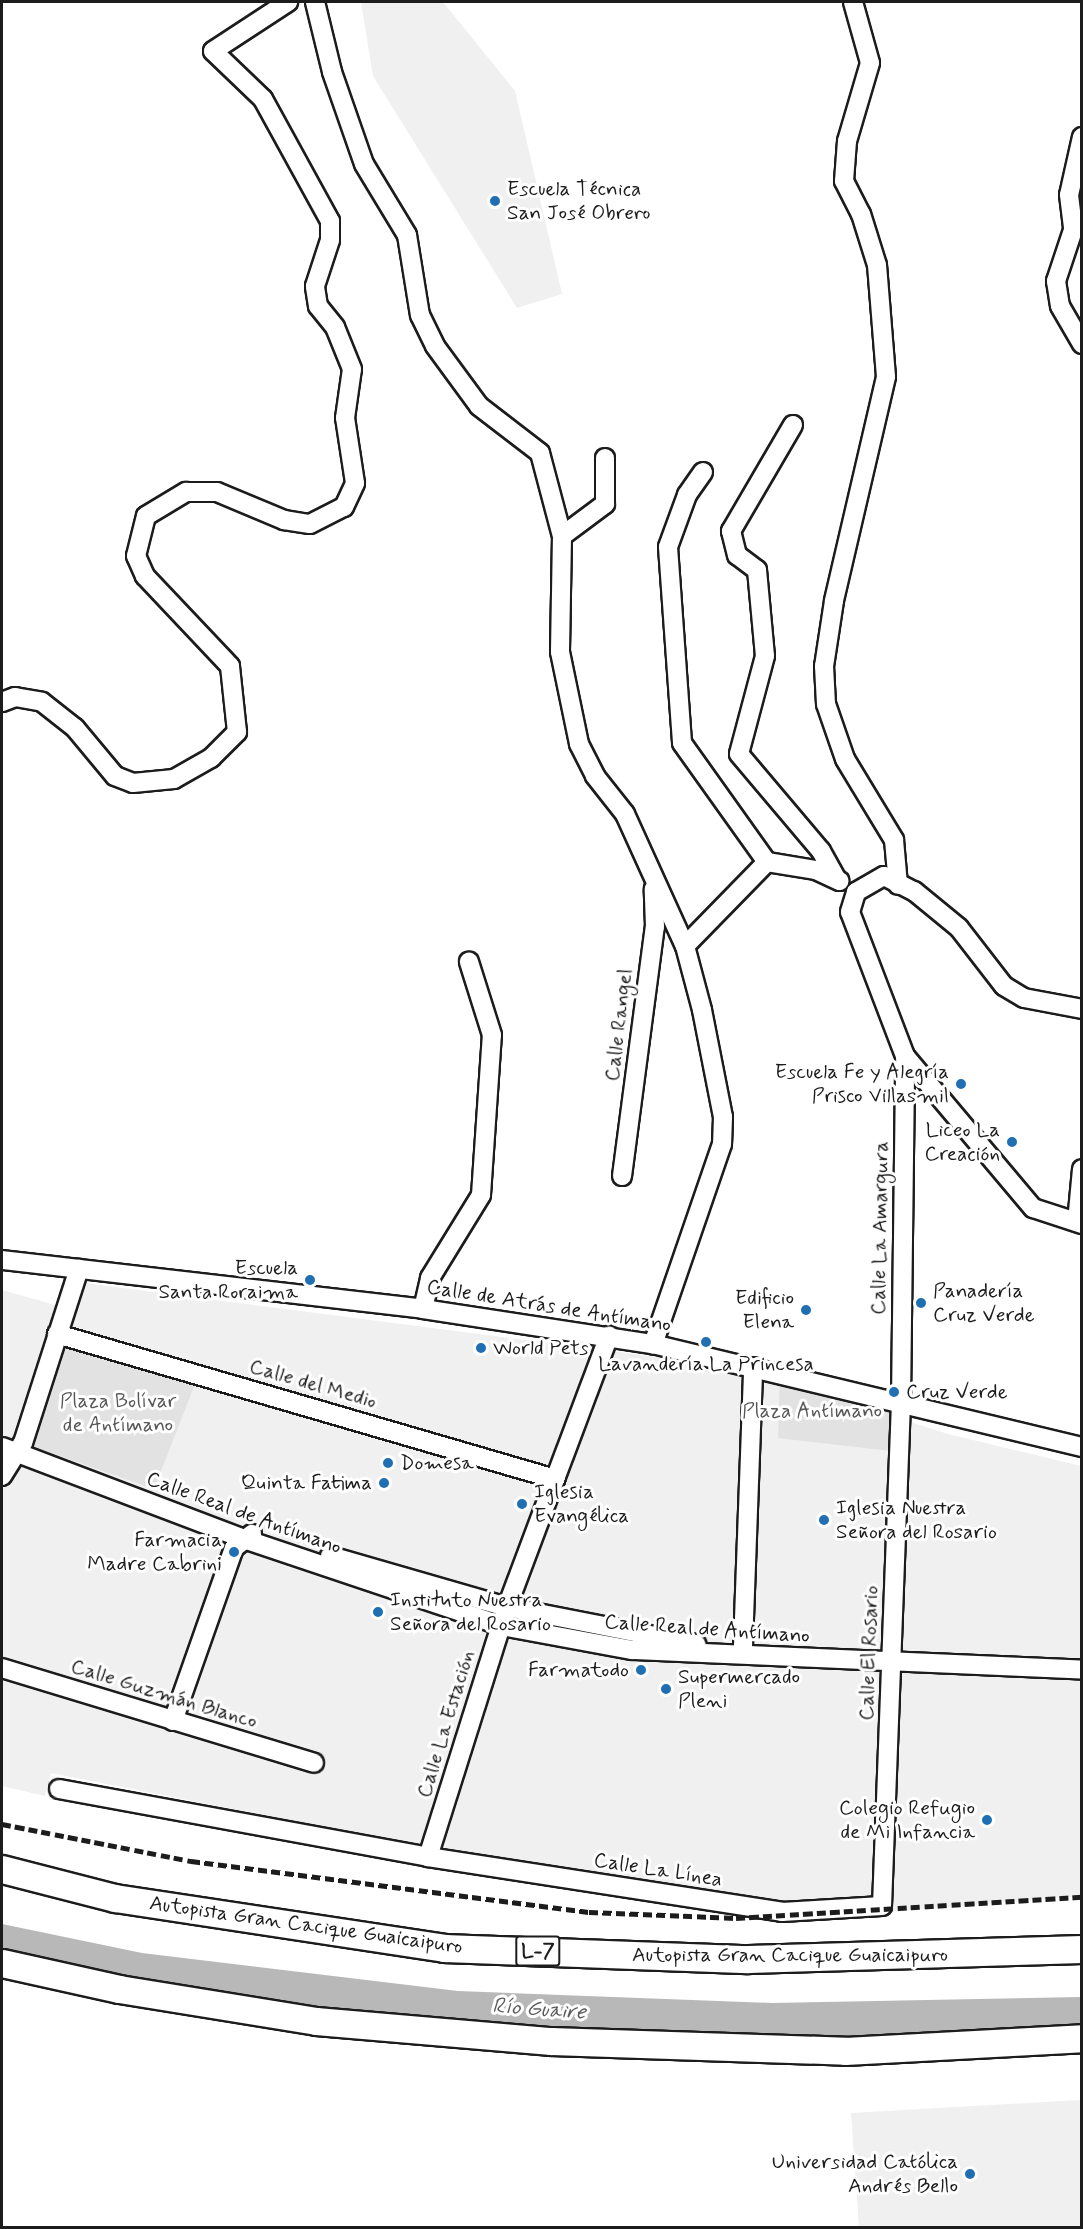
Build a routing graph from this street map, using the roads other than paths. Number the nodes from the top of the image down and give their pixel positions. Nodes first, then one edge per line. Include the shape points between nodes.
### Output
1 (288, 2) edge
2 (315, 2) edge
3 (853, 2) edge
4 (1082, 137) edge
5 (1082, 344) edge
6 (793, 425) dead end
7 (604, 458) dead end
8 (703, 472) dead end
9 (562, 536) junction
10 (2, 702) edge
11 (767, 862) junction
12 (836, 878) junction
13 (654, 880) junction
14 (898, 885) junction
15 (856, 892) junction
16 (685, 946) junction
17 (470, 962) dead end
18 (1082, 1009) edge
19 (905, 1056) junction
20 (1082, 1169) edge
21 (622, 1176) dead end
22 (1079, 1223) edge
23 (2, 1260) edge
24 (79, 1269) junction
25 (423, 1309) junction
26 (57, 1334) junction
27 (609, 1336) junction
28 (653, 1344) junction
29 (753, 1366) junction
30 (901, 1402) junction
31 (2, 1435) edge
32 (1082, 1447) edge
33 (13, 1448) edge
34 (2, 1476) edge
35 (555, 1479) junction
36 (247, 1536) junction
37 (507, 1607) junction
38 (502, 1626) junction
39 (743, 1646) junction
40 (892, 1657) junction
41 (2, 1668) edge
42 (1082, 1670) edge
43 (173, 1721) junction
44 (314, 1762) dead end
45 (59, 1789) dead end
46 (428, 1857) junction
47 (2, 1869) edge
48 (882, 1906) joint
49 (1082, 1949) edge
50 (2, 1963) edge
51 (1082, 2038) edge

1 - 10 street via 213,51 258,91 330,220 330,240 315,286 318,306 335,327 352,369 345,418 355,483 344,507 310,524 284,520 217,492 186,492 147,516 136,556 145,576 230,666 237,732 211,758 174,779 133,783 115,776 75,728 42,702 15,697
2 - 9 street via 332,72 364,164 407,235 420,315 459,385 540,453 551,510
3 - 14 street via 870,63 847,141 844,181 861,214 877,265 886,377 834,601 825,685 845,759 894,840
4 - 5 street via 1069,195 1072,230 1056,281 1060,306
6 - 12 street via 731,531 737,555 756,570 765,656 739,754 821,851
7 - 9 street via 605,504
8 - 11 street via 687,495 668,547 682,743
9 - 13 street via 560,652 579,744 595,776 625,814
11 - 12 street
11 - 16 street
12 - 15 street
13 - 16 street
13 - 21 street, Calle Rangel via 655,927
14 - 15 street via 884,876
14 - 18 street via 914,891 959,928 1004,986 1024,998
15 - 19 street, Calle La Amargura via 850,912
16 - 28 street via 723,1116 722,1144
17 - 25 street via 492,1035 481,1195 430,1278
19 - 22 street, Calle La Amargura via 1033,1208
19 - 30 street, Calle La Amargura
20 - 22 street
23 - 24 street, Calle de Atrás de Antímano
24 - 25 street, Calle de Atrás de Antímano
24 - 26 street
25 - 27 street, Calle de Atrás de Antímano
26 - 33 street
26 - 35 street, Calle del Medio
27 - 28 street, Calle de Atrás de Antímano
27 - 35 street, Calle La Estación
28 - 29 street, Calle de Atrás de Antímano
29 - 30 street, Calle de Atrás de Antímano
29 - 39 street
30 - 32 street, Calle de Atrás de Antímano
30 - 40 street, Calle El Rosario
31 - 33 street
33 - 34 street
33 - 36 street
35 - 37 street, Calle La Estación
36 - 37 street
36 - 38 street, Calle Real de Antímano
36 - 43 street
37 - 38 street, Calle La Estación
37 - 39 street via 700,1645
38 - 40 street, Calle Real de Antímano via 632,1650
38 - 46 street, Calle La Estación
39 - 40 street
40 - 42 street, Calle Real de Antímano
40 - 48 street, Calle El Rosario
41 - 43 street, Calle Guzmán Blanco
43 - 44 street, Calle Guzmán Blanco
45 - 46 street, Calle La Línea
46 - 48 street, Calle La Línea via 782,1912
47 - 49 highway, Autopista Gran Cacique Guaicaipuro / L-7 via 115,1898 444,1948 748,1959
50 - 51 highway via 119,1989 316,2021 551,2041 845,2051

